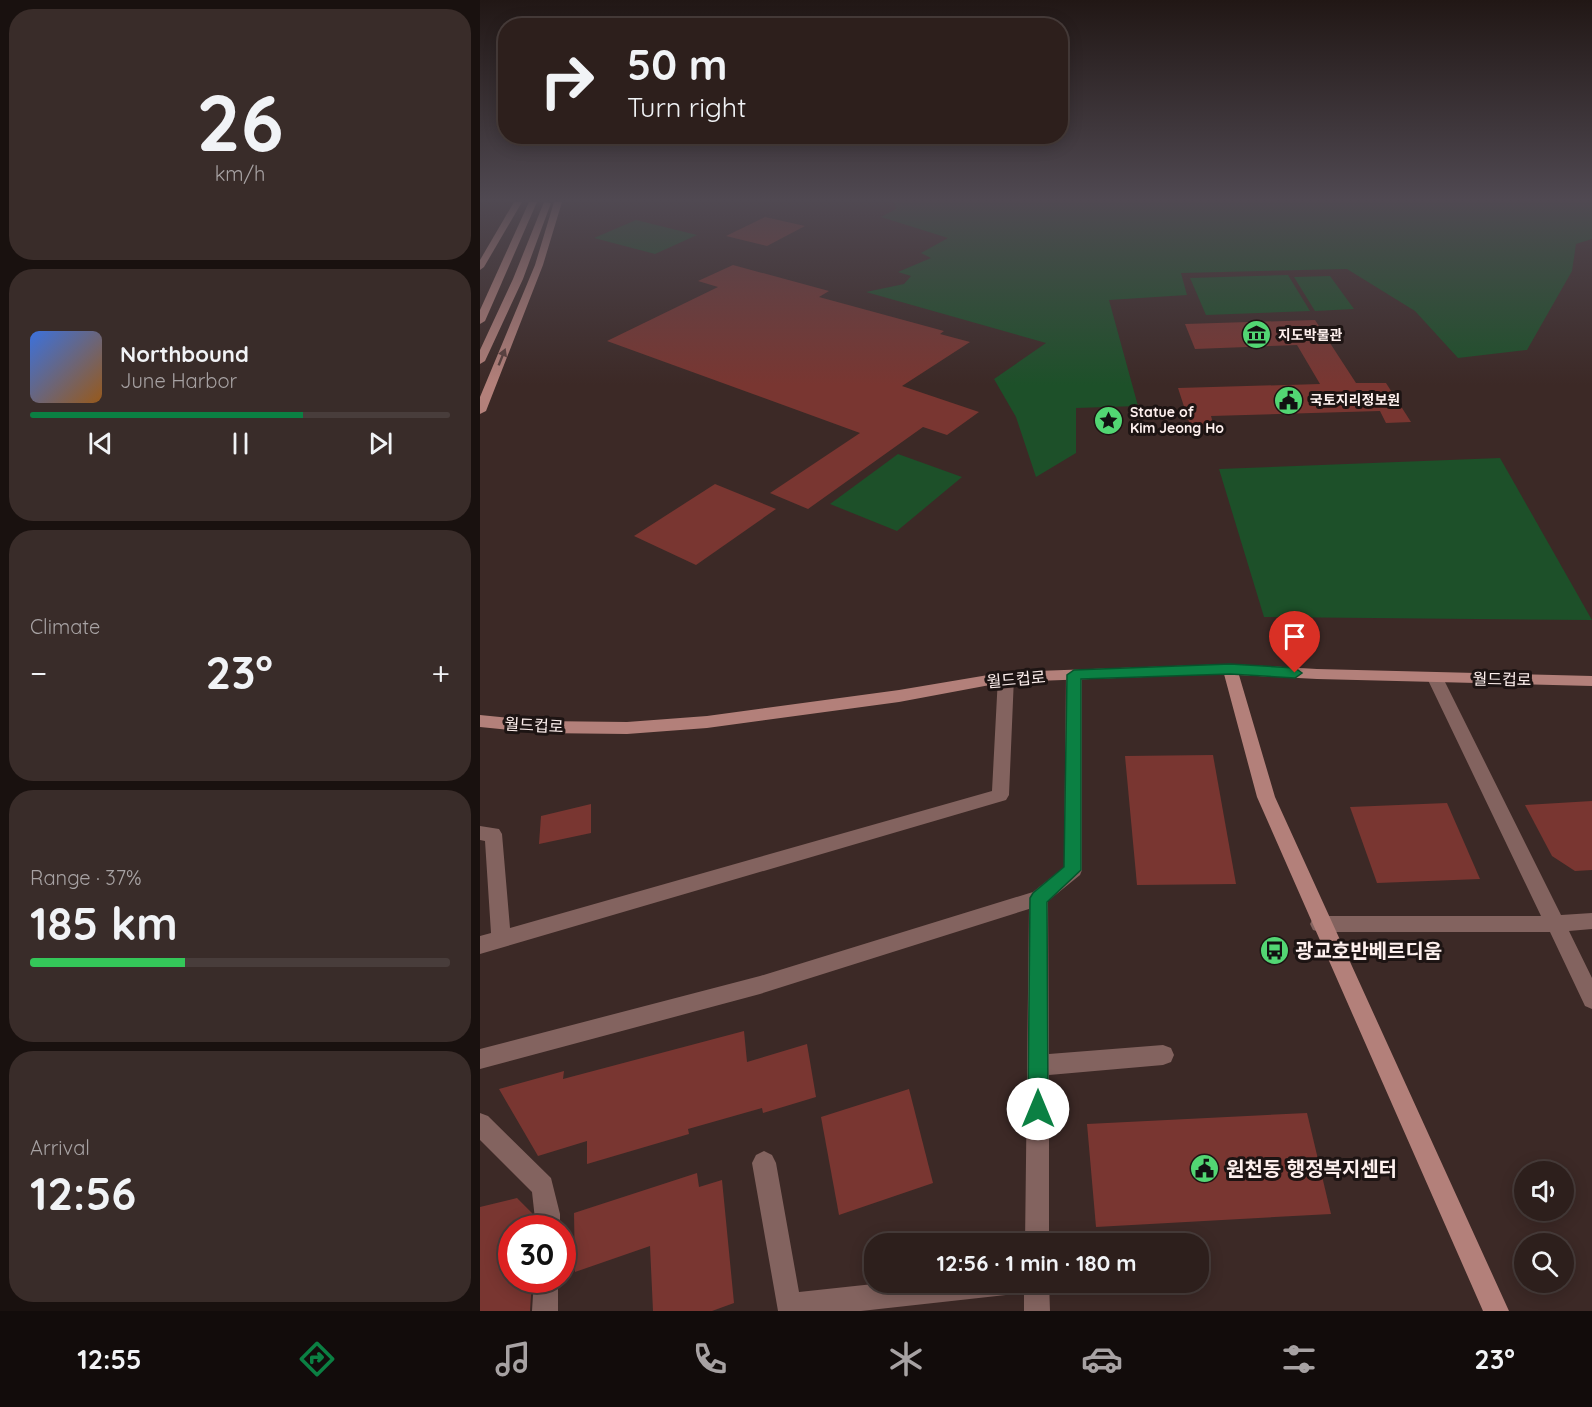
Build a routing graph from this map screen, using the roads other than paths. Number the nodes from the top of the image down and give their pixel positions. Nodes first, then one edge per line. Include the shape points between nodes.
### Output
1 (506, 263) edge
2 (524, 263) edge
3 (540, 263) edge
4 (480, 321) edge
5 (480, 361) edge
6 (480, 411) edge
7 (1230, 669) junction
8 (1074, 675) junction
9 (1006, 677) junction
10 (1435, 678) junction
11 (1592, 681) edge
12 (480, 721) edge
13 (480, 832) edge
14 (1039, 898) junction
15 (1592, 921) edge
16 (1320, 924) junction
17 (1554, 924) junction
18 (501, 940) junction
19 (480, 945) edge
20 (1592, 999) edge
21 (1163, 1054) dead end
22 (480, 1059) edge
23 (1038, 1065) junction
24 (480, 1124) edge
25 (764, 1162) dead end
26 (546, 1215) edge
27 (1037, 1233) edge
28 (546, 1293) edge
29 (911, 1293) edge
30 (1037, 1293) edge
31 (545, 1311) edge
32 (1037, 1311) edge
33 (1496, 1311) edge

1 - 4 main road
2 - 5 main road
6 -> 3 main road
7 - 8 main road, 월드컵로
7 - 10 main road, 월드컵로
7 - 16 main road via 1266,797
8 - 9 main road, 월드컵로
8 - 14 street via 1073,870
9 - 12 main road, 월드컵로 via 707,722 627,728 540,727
9 - 18 street via 1000,795
10 - 11 main road, 월드컵로
10 - 17 street
13 - 18 street via 493,834
14 - 22 street via 760,985
14 - 23 street
15 - 17 street
16 - 17 street
16 - 33 main road
17 - 20 street
18 - 19 street
21 - 23 street
23 - 27 street
24 - 26 street via 543,1186
25 - 29 street via 789,1306
28 - 31 street
30 - 32 street

